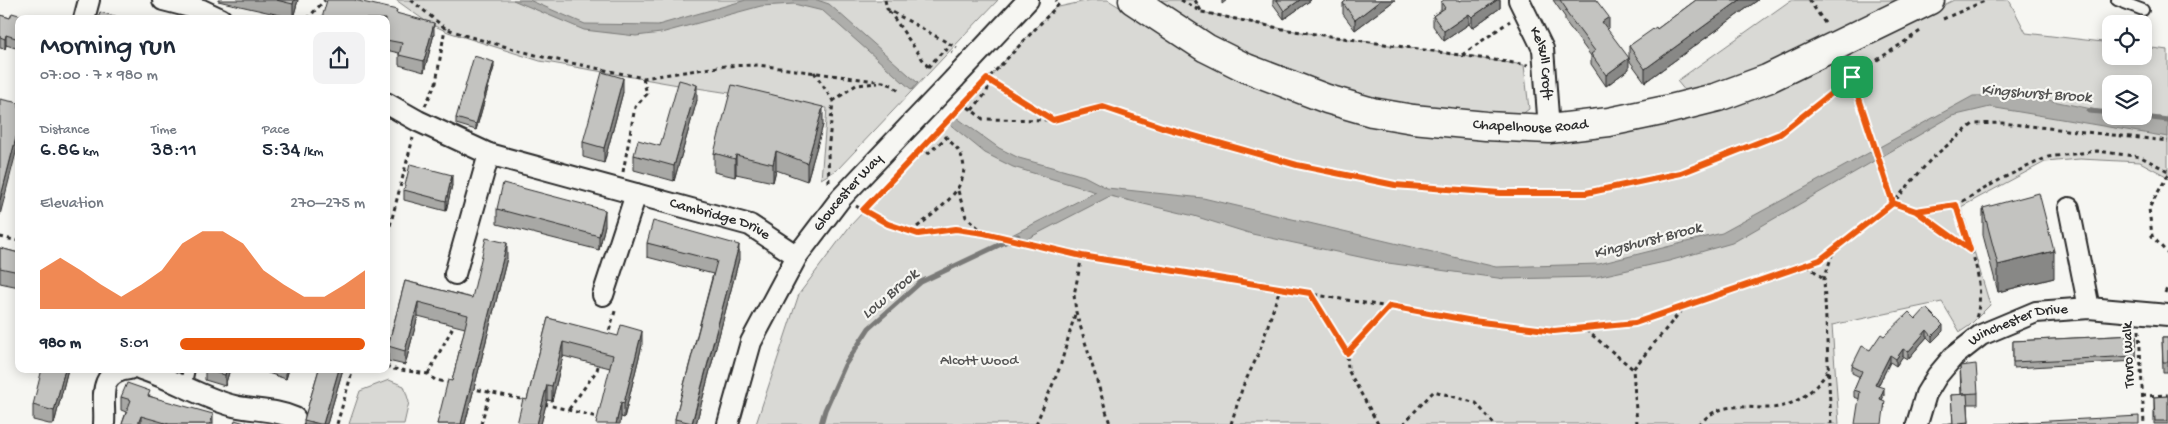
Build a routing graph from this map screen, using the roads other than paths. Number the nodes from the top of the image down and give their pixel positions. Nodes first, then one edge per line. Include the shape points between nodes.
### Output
1 (89, 0) edge
2 (163, 0) edge
3 (1028, 0) edge
4 (1133, 0) edge
5 (2118, 0) edge
6 (1523, 5) edge
7 (1934, 10) edge
8 (2144, 10) dead end
9 (85, 15) edge
10 (213, 15) edge
11 (390, 105) edge
12 (1549, 130) junction
13 (490, 154) junction
14 (628, 192) junction
15 (2069, 208) dead end
16 (797, 256) junction
17 (454, 274) dead end
18 (603, 295) road end
19 (2089, 308) junction
20 (2168, 315) edge
21 (114, 373) edge
22 (154, 373) edge
23 (187, 378) edge
24 (295, 418) dead end
25 (104, 424) edge
26 (728, 424) edge
27 (1917, 424) edge

1 - 9 street
2 - 10 street
3 - 16 street, Gloucester Way, bridge via 841,198
4 - 12 street, Chapelhouse Road via 1206,48 1246,68 1327,99 1413,119
5 - 8 lane
6 - 12 street, Kelsull Croft via 1543,49
7 - 12 street, Chapelhouse Road via 1840,43 1767,79 1718,97 1609,122
11 - 13 street, Cambridge Drive
13 - 14 street, Cambridge Drive
13 - 17 street
14 - 16 street, Cambridge Drive via 750,225
14 - 18 street
15 - 19 street
16 - 26 street, Gloucester Way via 751,342
19 - 20 street, Winchester Drive
19 - 27 street, Winchester Drive via 2036,312 1981,335 1953,357 1937,376 1926,394
21 - 25 street via 108,377 103,394
22 - 23 street
23 - 24 street via 234,406 282,412

